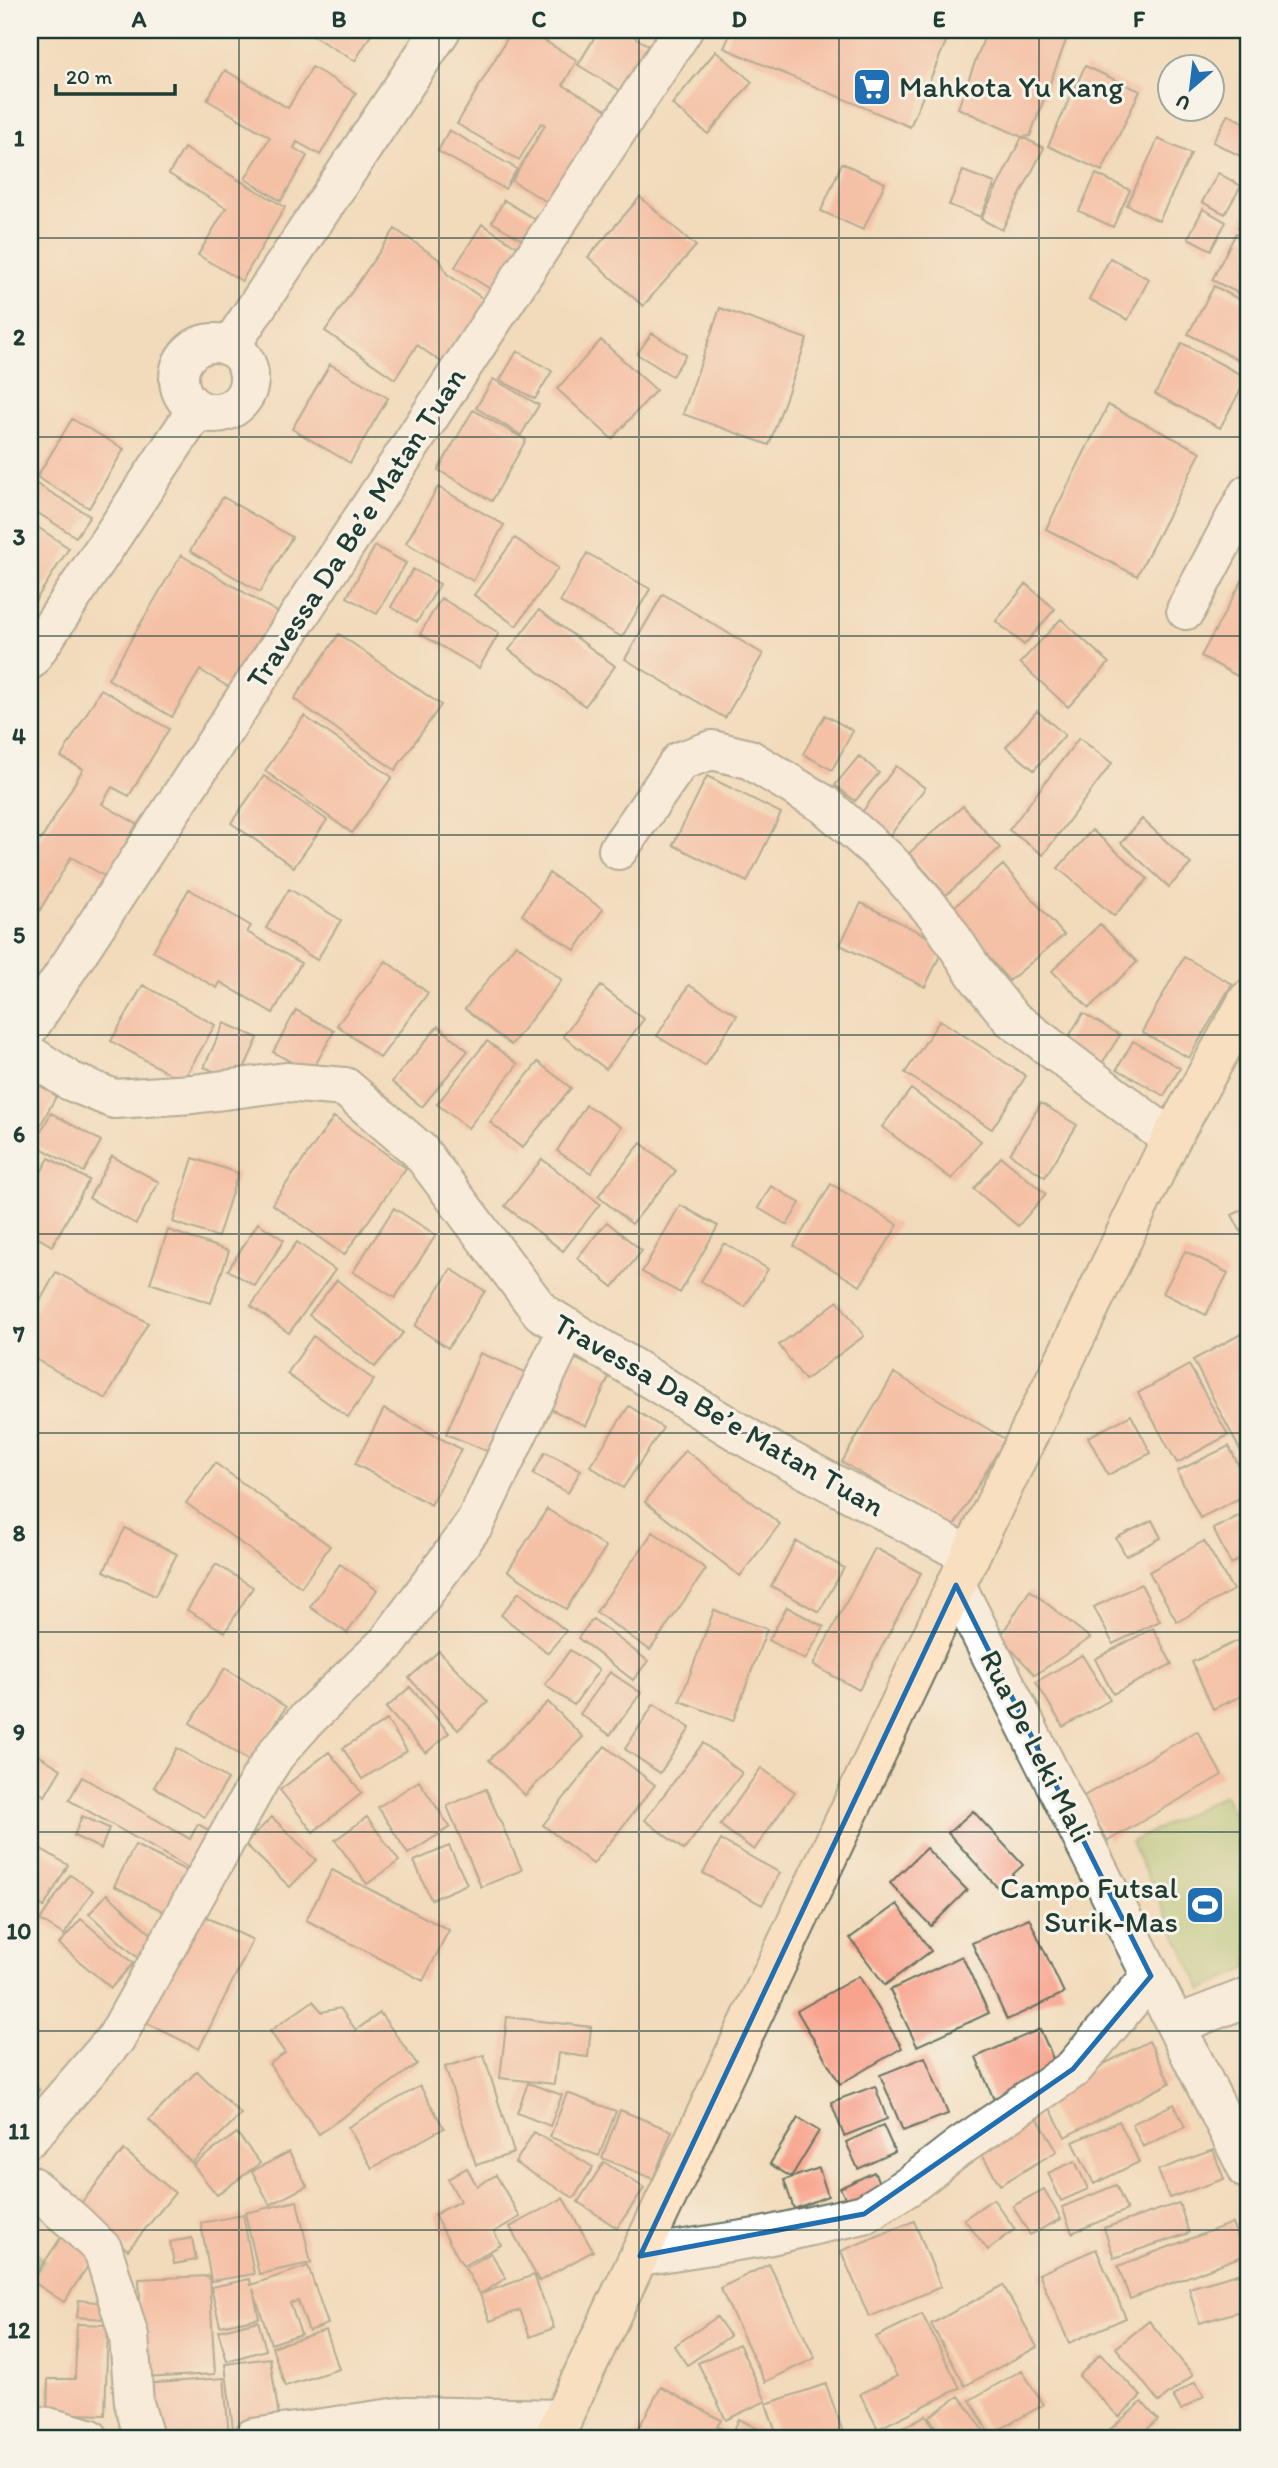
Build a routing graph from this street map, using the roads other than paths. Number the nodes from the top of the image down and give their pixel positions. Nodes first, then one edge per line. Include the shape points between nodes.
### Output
1 (441, 30) edge
2 (683, 30) edge
3 (231, 345) junction
4 (197, 410) junction
5 (1248, 494) edge
6 (1186, 610) dead end
7 (30, 660) edge
8 (618, 850) dead end
9 (1248, 1000) edge
10 (30, 1026) edge
11 (30, 1055) edge
12 (1171, 1139) junction
13 (568, 1328) junction
14 (963, 1571) junction
15 (1151, 1976) junction
16 (1248, 1997) edge
17 (1176, 2025) junction
18 (30, 2137) edge
19 (1248, 2170) edge
20 (30, 2185) edge
21 (639, 2256) junction
22 (30, 2425) edge
23 (558, 2429) edge
24 (89, 2438) edge
25 (144, 2438) edge
26 (253, 2438) edge

1 - 3 street
2 - 10 street, Travessa Da Be’e Matan Tuan
3 - 4 street via 244,359 250,376 246,395 233,408 215,414
3 - 4 street via 209,342 188,351 177,371 181,394
4 - 7 street
5 - 6 street
8 - 12 street via 680,761 712,750 749,760 825,805 888,860 939,918 1011,1018
9 - 12 main road
11 - 13 street, Travessa Da Be’e Matan Tuan via 70,1081 114,1099 286,1082 345,1087 420,1151 541,1312
12 - 14 main road
13 - 14 street, Travessa Da Be’e Matan Tuan
13 - 18 street via 475,1523 388,1642 276,1754 117,2038
14 - 15 street, Rua De Leki Mali
14 - 21 main road
15 - 17 street, Rua De Leki Mali
15 - 21 street via 1073,2069 864,2214 762,2237
16 - 17 street
17 - 19 street, Rua De Leki Mali
20 - 25 street via 103,2250 129,2336 134,2403
21 - 23 main road
22 - 24 street
23 - 26 street via 406,2416

